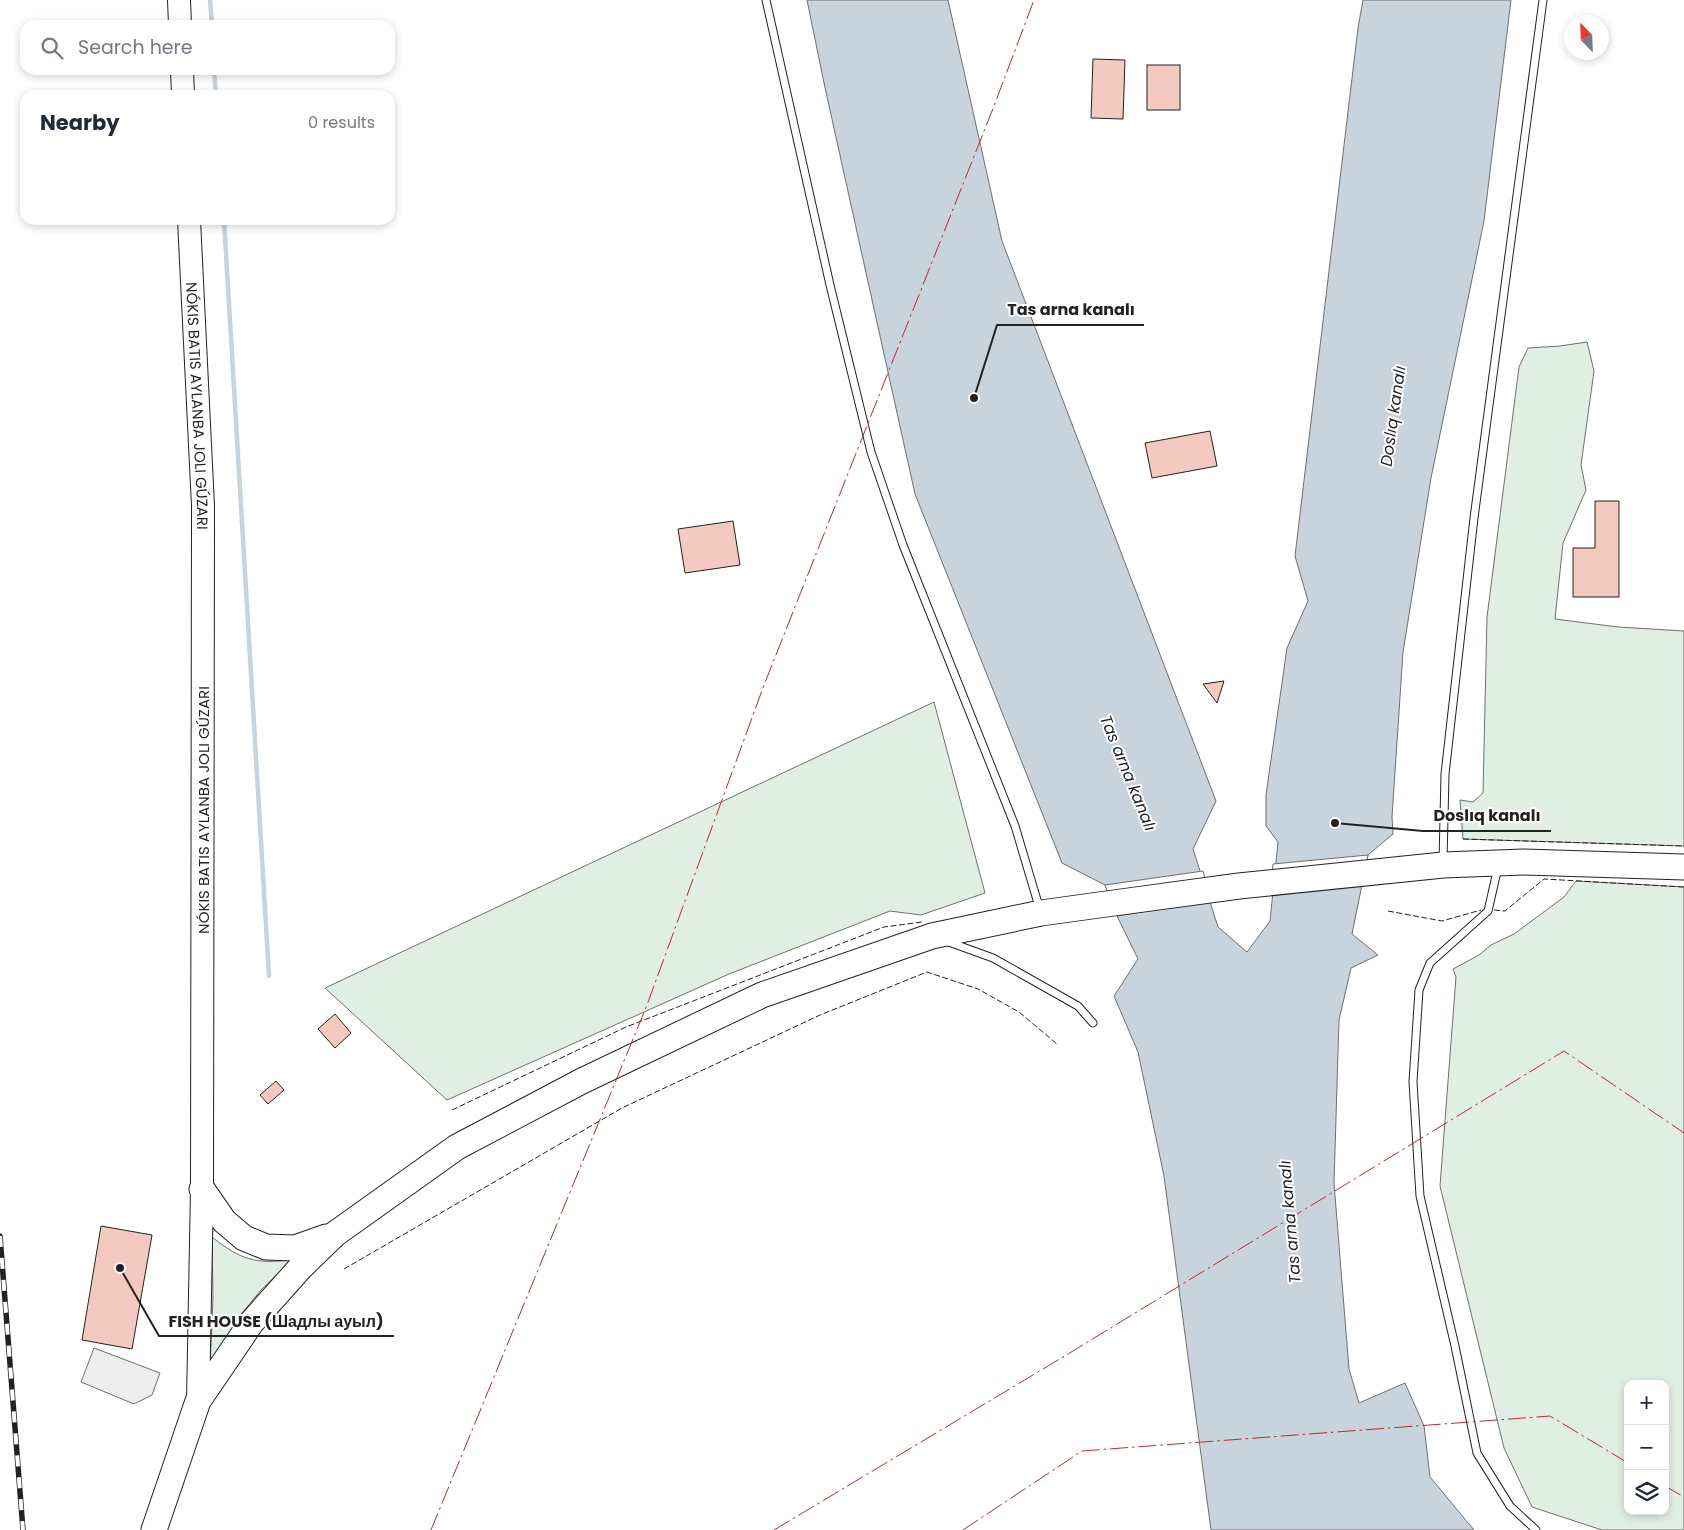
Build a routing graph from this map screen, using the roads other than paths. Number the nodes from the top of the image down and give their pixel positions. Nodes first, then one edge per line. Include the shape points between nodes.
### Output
1 (179, 0) edge
2 (766, 0) edge
3 (1543, 0) edge
4 (180, 20) edge
5 (182, 75) edge
6 (183, 90) edge
7 (189, 225) edge
8 (1499, 863) junction
9 (1443, 865) junction
10 (1684, 866) edge
11 (1041, 913) junction
12 (932, 936) junction
13 (1093, 1023) dead end
14 (202, 1189) junction
15 (335, 1234) junction
16 (198, 1401) junction
17 (154, 1530) edge
18 (1536, 1530) edge

1 - 4 main road
2 - 11 lane via 871,452 903,545 1015,826
3 - 9 lane via 1474,518 1446,774
5 - 6 main road
7 - 14 main road via 203,506
8 - 9 highway
8 - 10 highway
8 - 18 lane via 1488,911 1430,963 1422,981 1413,1082 1420,1196 1477,1453 1510,1506
9 - 11 highway via 1257,884
11 - 12 highway
12 - 13 lane via 992,958 1078,1006
12 - 15 highway via 762,995 582,1081 457,1147
14 - 15 highway via 224,1221 244,1238 266,1248 295,1248
14 - 16 main road
15 - 16 highway via 301,1266 251,1324
16 - 17 highway

